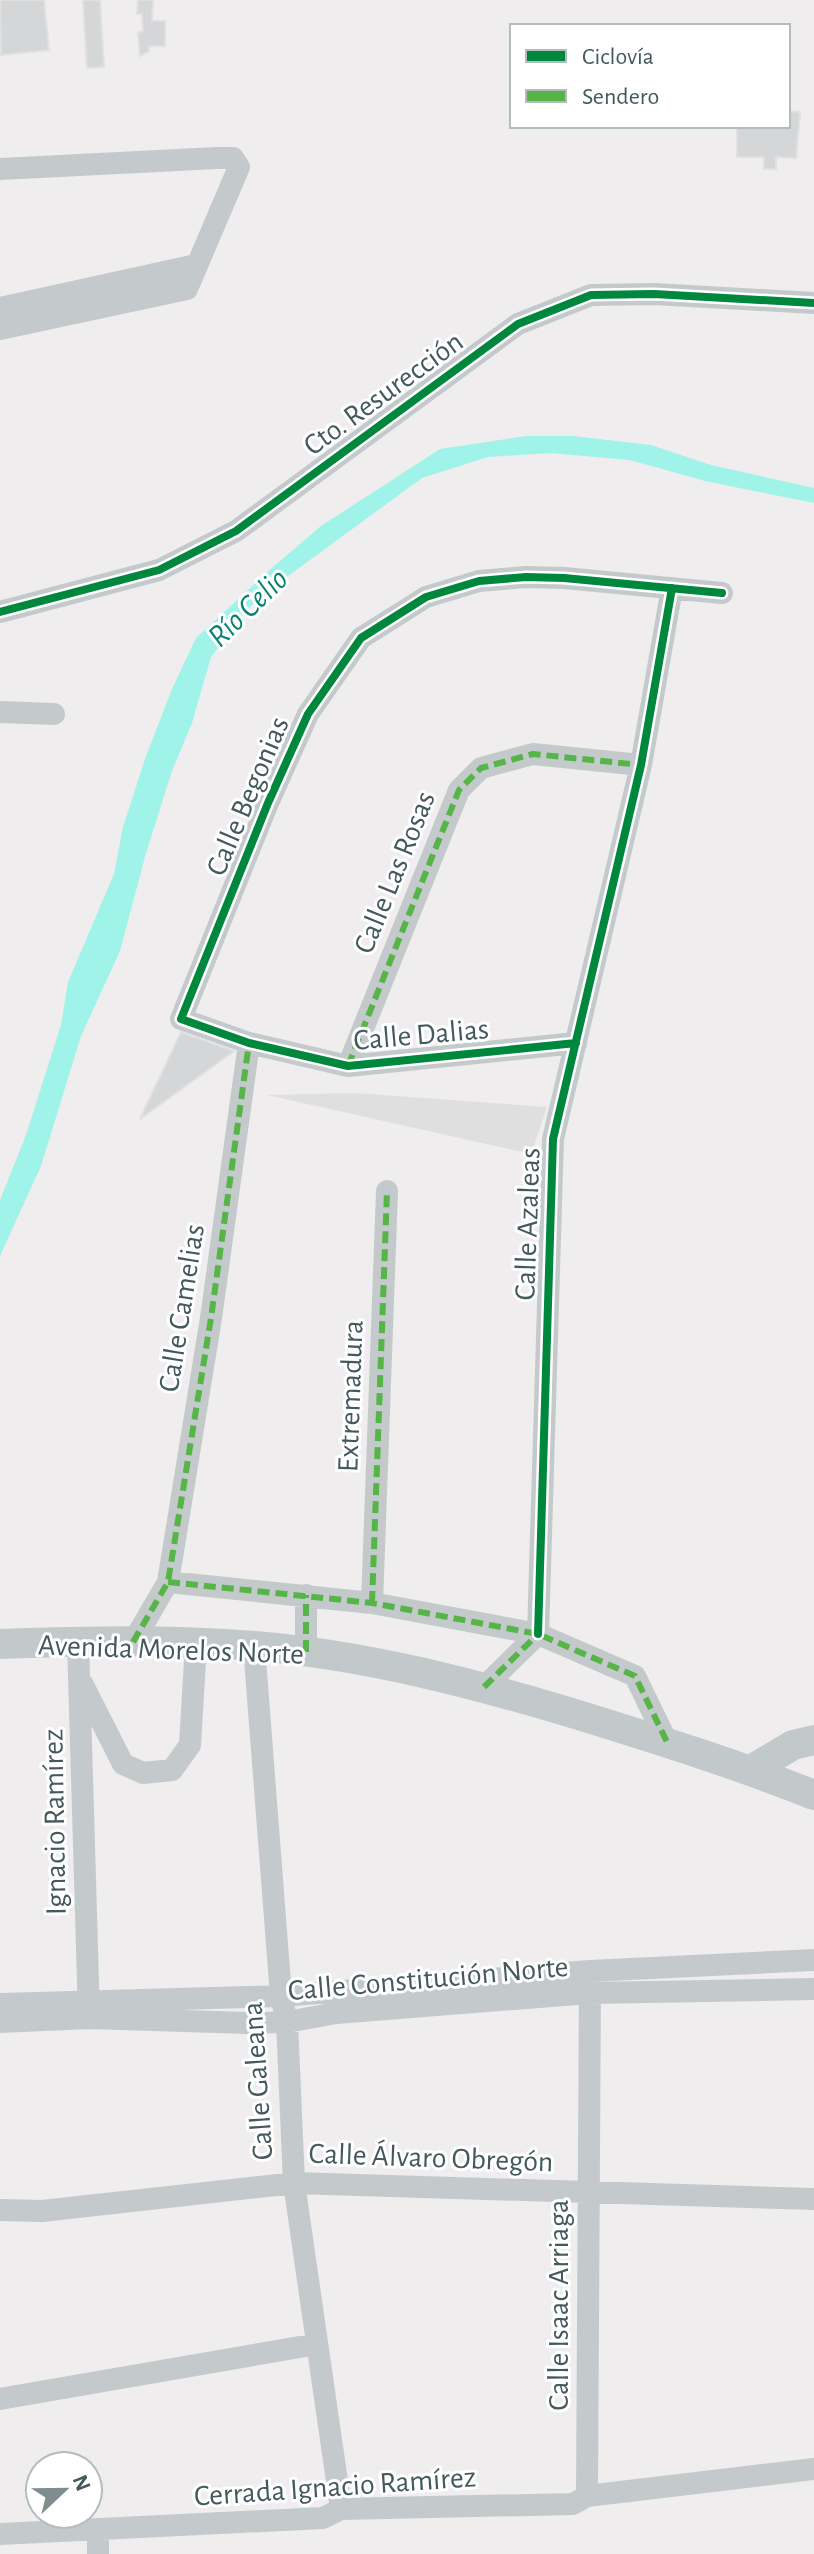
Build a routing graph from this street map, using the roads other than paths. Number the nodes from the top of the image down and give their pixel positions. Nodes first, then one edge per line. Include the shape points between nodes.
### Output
1 (0, 169) edge
2 (196, 265) junction
3 (814, 303) edge
4 (0, 308) edge
5 (0, 329) edge
6 (672, 588) junction
7 (722, 593) dead end
8 (0, 612) edge
9 (0, 712) edge
10 (54, 714) dead end
11 (641, 765) junction
12 (181, 1019) joint
13 (249, 1043) junction
14 (576, 1043) junction
15 (348, 1066) junction
16 (387, 1191) dead end
17 (168, 1582) junction
18 (306, 1595) junction
19 (372, 1603) junction
20 (538, 1634) junction
21 (78, 1641) junction
22 (133, 1642) junction
23 (0, 1644) edge
24 (196, 1644) junction
25 (254, 1646) junction
26 (306, 1652) junction
27 (80, 1681) junction
28 (484, 1687) junction
29 (814, 1740) edge
30 (667, 1742) junction
31 (751, 1770) junction
32 (814, 1795) edge
33 (814, 1960) edge
34 (590, 1982) junction
35 (814, 1989) edge
36 (281, 1996) junction
37 (0, 2004) edge
38 (88, 2010) junction
39 (0, 2022) edge
40 (287, 2022) junction
41 (294, 2183) junction
42 (588, 2191) junction
43 (814, 2199) edge
44 (0, 2210) edge
45 (317, 2344) junction
46 (0, 2399) edge
47 (814, 2469) edge
48 (587, 2496) junction
49 (341, 2509) junction
50 (104, 2529) edge
51 (78, 2530) edge
52 (98, 2530) edge
53 (0, 2534) edge
54 (98, 2554) edge

1 - 2 street via 233,158 239,167
2 - 4 street
2 - 5 street via 187,289
3 - 8 street, Cto. Resurección via 591,295 518,324 236,531 159,570
6 - 7 street, Calle Begonias
6 - 11 street, Calle Azaleas
6 - 12 street, Calle Begonias via 564,578 479,581 426,597 361,638 308,714
9 - 10 street
11 - 14 street, Calle Azaleas
11 - 15 street, Calle Las Rosas via 533,754 481,768 459,790
12 - 13 street, Calle Dalias
13 - 15 street, Calle Dalias
13 - 17 street, Calle Camelias
14 - 15 street, Calle Dalias
14 - 20 street, Calle Azaleas via 553,1139
16 - 19 street, Extremadura
17 - 18 street, Avenida Morelos Norte
17 - 22 street
18 - 19 street, Avenida Morelos Norte
18 - 26 street
19 - 20 street, Avenida Morelos Norte
20 - 28 street
20 - 30 street, Avenida Morelos Norte via 635,1676
21 - 22 main road, Avenida Morelos Norte
21 - 23 main road, Avenida Morelos Norte
21 - 27 street, Ignacio Ramírez
22 - 24 main road, Avenida Morelos Norte
24 - 25 main road, Avenida Morelos Norte
24 - 27 street via 190,1745 172,1770 143,1773 123,1764
25 - 26 main road, Avenida Morelos Norte
25 - 36 street, Calle Galeana
26 - 28 main road, Avenida Morelos Norte
27 - 38 street, Ignacio Ramírez
28 - 30 main road, Avenida Morelos Norte
29 - 31 main road via 793,1745
30 - 31 main road, Avenida Morelos Norte
31 - 32 main road, Avenida Morelos Norte
33 - 34 street, Calle Constitución Norte
34 - 35 street, Calle Constitución Norte
34 - 36 street, Calle Constitución Norte
34 - 40 street, Calle Constitución Norte
34 - 42 street, Calle Isaac Arriaga
36 - 38 street, Calle Constitución Norte
36 - 40 street, Calle Galeana
37 - 38 street, Calle Constitución Norte
38 - 39 street, Calle Constitución Norte
38 - 40 street, Calle Constitución Norte
40 - 41 street, Calle Galeana
41 - 42 street, Calle Álvaro Obregón
41 - 44 street, Calle Álvaro Obregón via 42,2211
41 - 45 street, Calle Galeana
42 - 43 street, Calle Álvaro Obregón
42 - 48 street, Calle Isaac Arriaga
45 - 46 street
45 - 49 street, Calle Galeana
47 - 48 street, Cerrada Ignacio Ramírez
48 - 49 street, Cerrada Ignacio Ramírez via 573,2504
49 - 50 street, Cerrada Ignacio Ramírez via 323,2518
51 - 53 street, Cerrada Ignacio Ramírez
52 - 54 street

